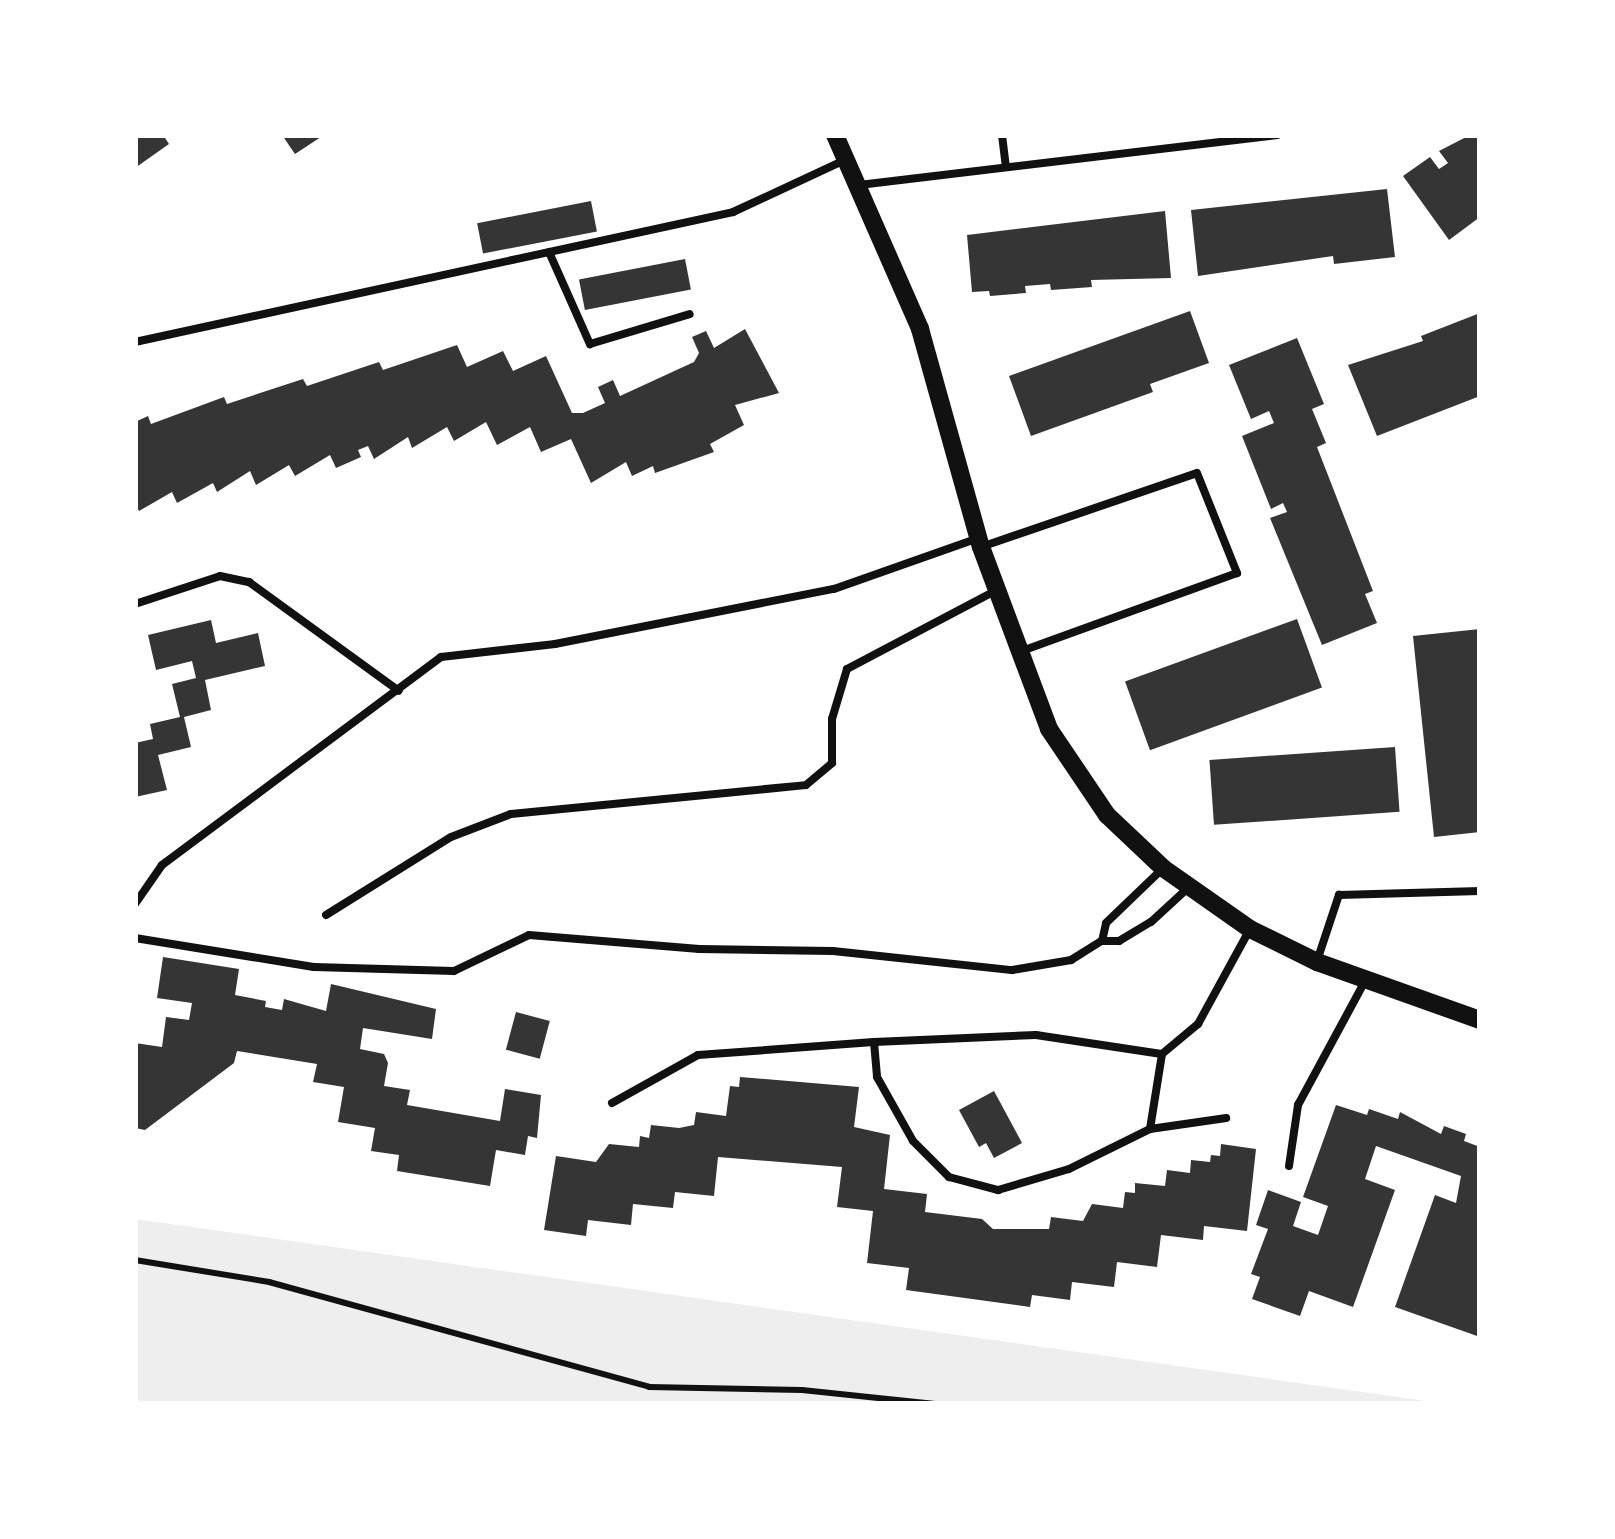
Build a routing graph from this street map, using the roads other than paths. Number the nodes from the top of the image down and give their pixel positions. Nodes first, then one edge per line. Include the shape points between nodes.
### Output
1 (834, 135) edge
2 (1002, 135) edge
3 (1168, 135) edge
4 (1277, 135) edge
5 (1170, 147) junction
6 (845, 160) junction
7 (1006, 166) junction
8 (855, 186) junction
9 (550, 252) junction
10 (690, 314) dead end
11 (135, 342) edge
12 (979, 543) junction
13 (996, 590) junction
14 (135, 604) edge
15 (1020, 652) junction
16 (399, 691) junction
17 (1163, 868) junction
18 (1189, 887) junction
19 (1480, 891) edge
20 (135, 904) edge
21 (326, 915) dead end
22 (1250, 928) junction
23 (135, 938) edge
24 (1102, 941) junction
25 (1316, 962) junction
26 (1366, 981) junction
27 (1480, 1020) edge
28 (874, 1042) junction
29 (1162, 1054) junction
30 (612, 1102) dead end
31 (1226, 1118) dead end
32 (1150, 1129) junction
33 (1289, 1166) dead end

1 - 6 street
2 - 7 lane
3 - 5 lane
4 - 5 lane
5 - 7 lane
6 - 8 street
6 - 9 lane via 734,212
7 - 8 lane
8 - 12 street via 920,330
9 - 10 lane via 590,344
9 - 11 lane
12 - 13 street
12 - 15 lane via 1198,473 1237,573
12 - 16 lane via 834,589 555,644 441,657
13 - 15 street
13 - 21 lane via 847,668 832,719 832,763 806,786 510,814 451,837
14 - 16 lane via 220,576 249,582
15 - 17 street via 1049,730 1107,815
16 - 20 lane via 162,865
17 - 18 street
17 - 24 lane via 1106,923
18 - 22 street
18 - 24 lane via 1151,922 1119,941
19 - 25 lane via 1339,895
22 - 25 street
22 - 29 lane via 1198,1024
23 - 24 lane via 314,967 454,971 529,935 699,949 833,951 1012,970 1070,960
25 - 26 street
26 - 27 street
26 - 33 lane via 1298,1106
28 - 29 lane via 1036,1036
28 - 30 lane via 698,1055
28 - 32 lane via 878,1077 913,1141 949,1177 998,1190 1070,1170
29 - 32 lane
31 - 32 lane

